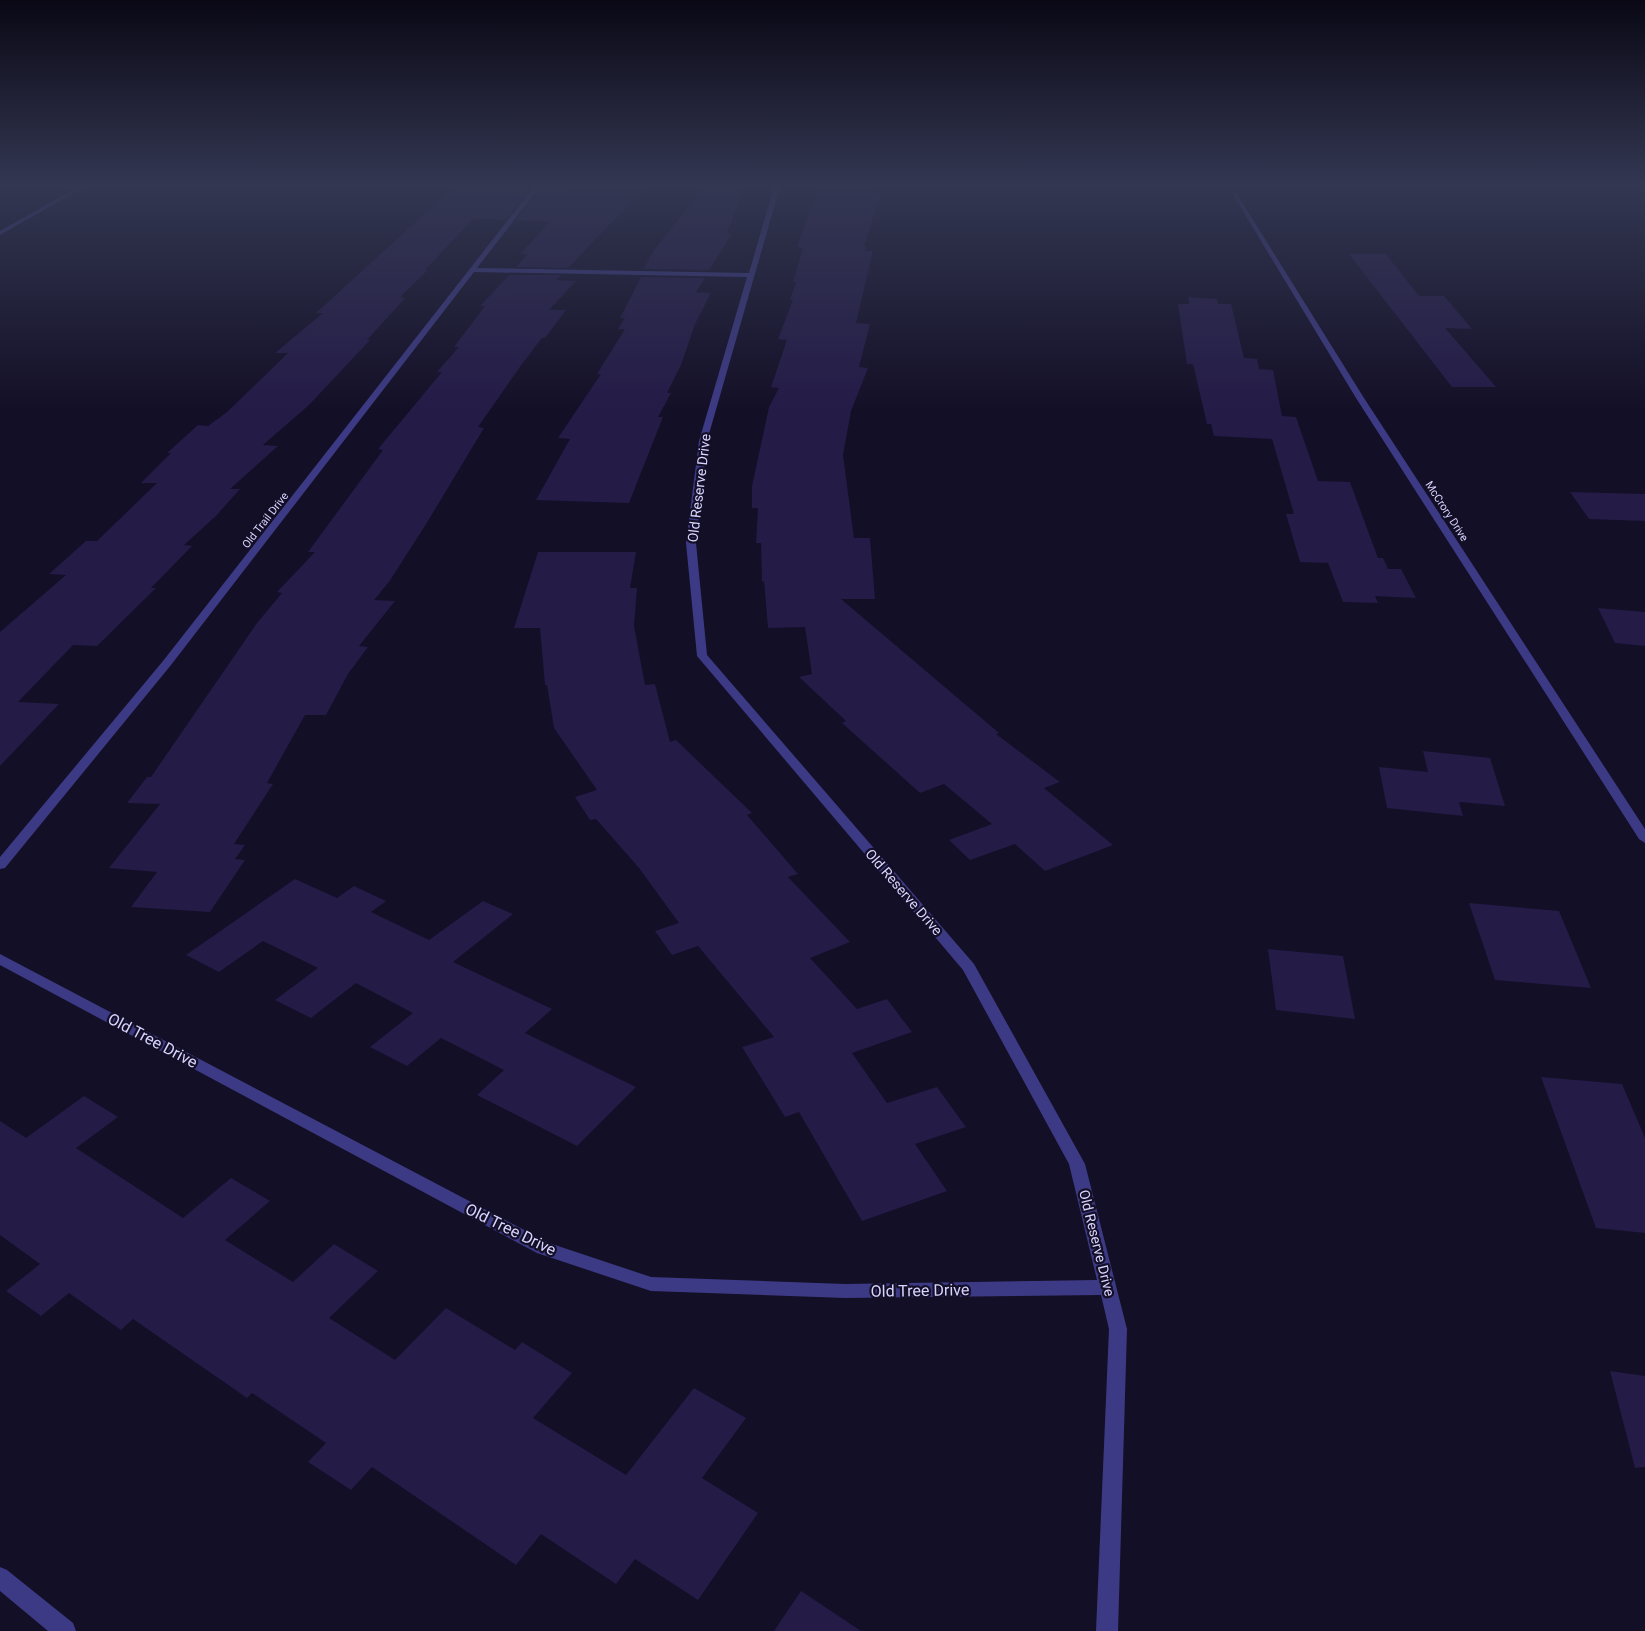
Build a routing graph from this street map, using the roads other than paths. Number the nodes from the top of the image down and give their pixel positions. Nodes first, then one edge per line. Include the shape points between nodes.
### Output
1 (482, 259) edge
2 (755, 259) edge
3 (1275, 259) edge
4 (474, 270) junction
5 (750, 275) junction
6 (1645, 839) edge
7 (0, 865) edge
8 (0, 959) edge
9 (1108, 1287) junction
10 (0, 1577) edge
11 (65, 1631) edge
12 (1107, 1631) edge

1 - 4 street, Old Trail Drive
2 - 5 street, Old Reserve Drive
3 - 6 street, McCrory Drive via 1360,398
4 - 5 street
4 - 7 street, Old Trail Drive via 167,663
5 - 9 street, Old Reserve Drive via 702,450 691,543 702,656 969,967 1077,1164
8 - 9 street, Old Tree Drive via 543,1248 652,1284 845,1292
9 - 12 street, Old Reserve Drive via 1118,1329
10 - 11 street

